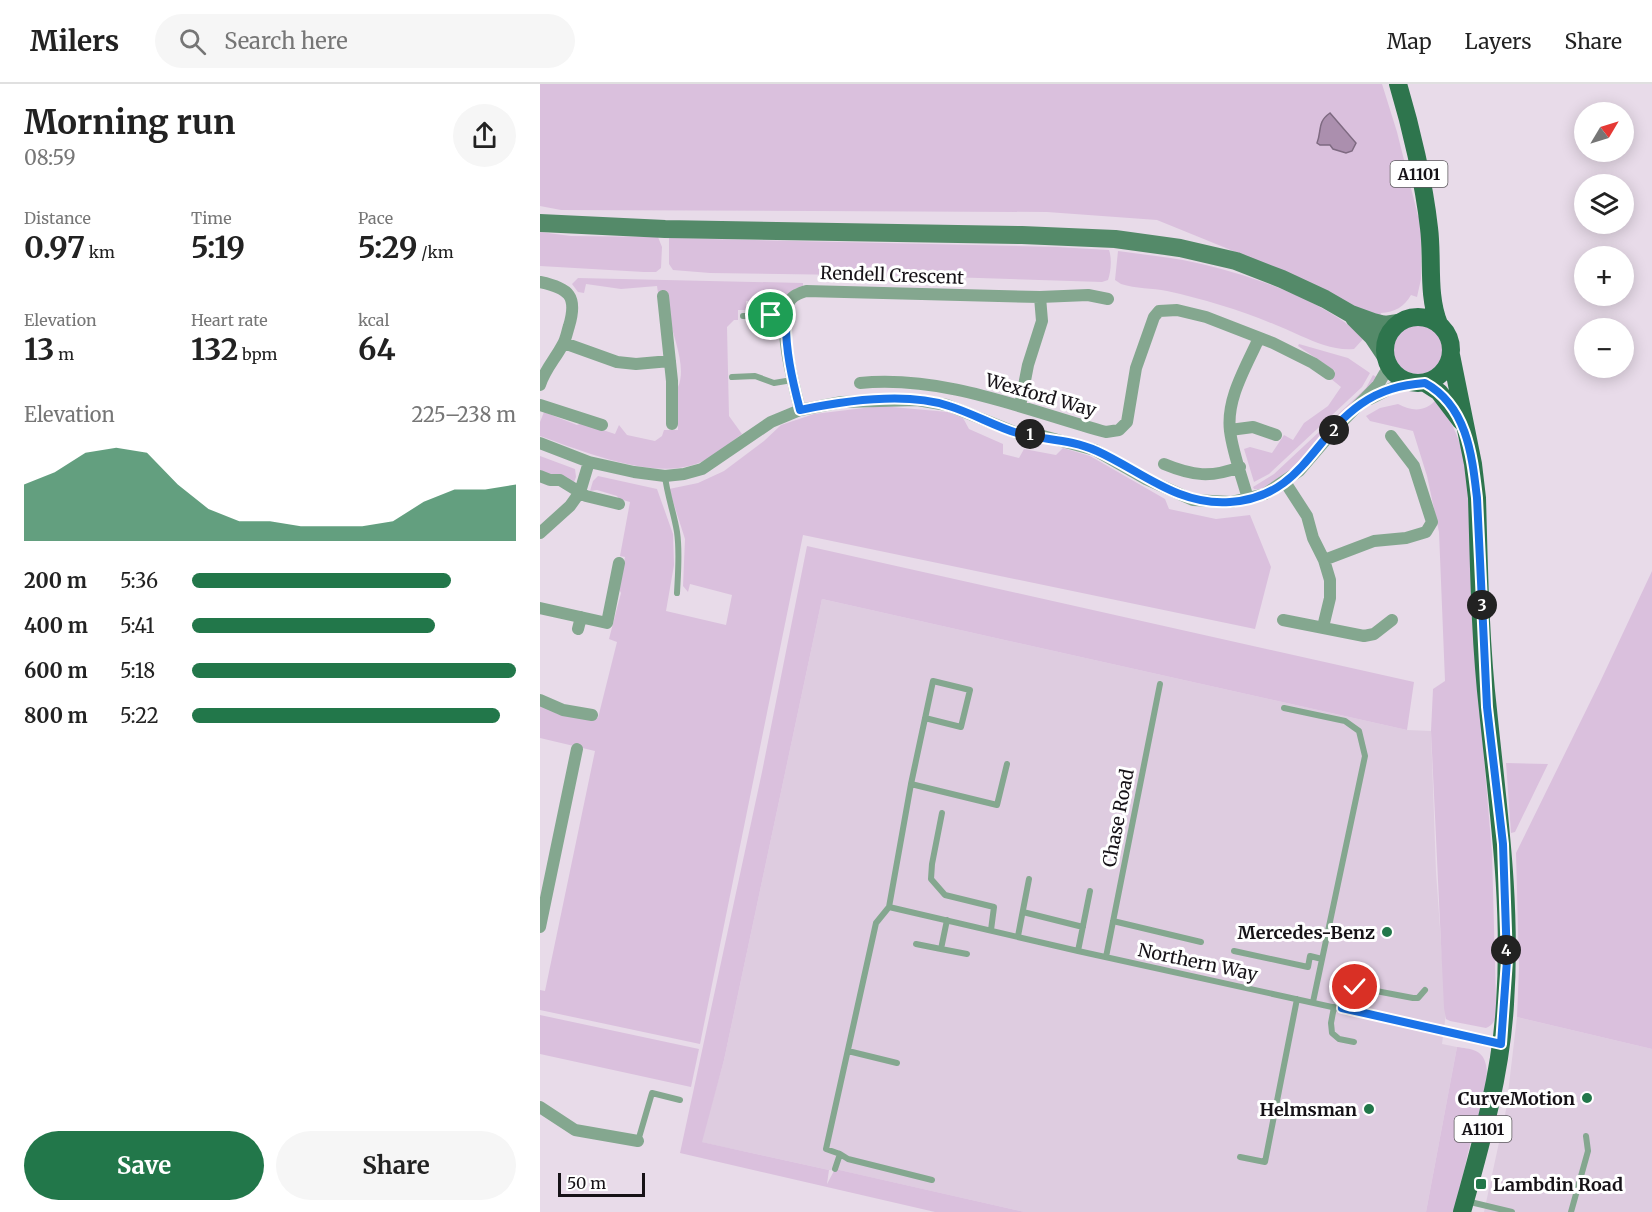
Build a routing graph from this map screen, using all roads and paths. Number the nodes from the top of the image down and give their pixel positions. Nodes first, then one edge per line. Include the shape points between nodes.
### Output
1 (1398, 84) edge
2 (540, 223) edge
3 (1431, 266) junction
4 (540, 282) edge
5 (663, 296) dead end
6 (1040, 297) junction
7 (1108, 298) dead end
8 (1351, 314) junction
9 (743, 316) dead end
10 (786, 317) junction
11 (1403, 320) junction
12 (1439, 324) junction
13 (1259, 339) junction
14 (564, 343) junction
15 (1451, 355) junction
16 (1386, 358) junction
17 (670, 361) junction
18 (1329, 374) dead end
19 (732, 377) dead end
20 (792, 380) junction
21 (860, 382) dead end
22 (1419, 383) junction
23 (540, 385) edge
24 (1361, 404) junction
25 (540, 405) edge
26 (1020, 406) junction
27 (800, 410) junction
28 (672, 424) dead end
29 (602, 425) dead end
30 (1464, 425) junction
31 (1230, 430) junction
32 (1276, 435) dead end
33 (1391, 436) dead end
34 (540, 443) edge
35 (589, 462) junction
36 (1164, 464) dead end
37 (1240, 467) junction
38 (540, 476) edge
39 (664, 476) junction
40 (1285, 482) junction
41 (580, 492) junction
42 (1248, 499) junction
43 (619, 504) dead end
44 (540, 533) edge
45 (1324, 560) junction
46 (619, 563) dead end
47 (677, 593) dead end
48 (540, 608) edge
49 (1283, 620) dead end
50 (1392, 620) dead end
51 (1323, 627) junction
52 (1160, 684) dead end
53 (540, 700) edge
54 (1284, 708) dead end
55 (592, 716) dead end
56 (925, 718) junction
57 (577, 749) dead end
58 (1007, 764) dead end
59 (911, 784) junction
60 (942, 813) dead end
61 (1029, 879) dead end
62 (1090, 891) dead end
63 (544, 892) edge
64 (889, 907) junction
65 (1023, 912) junction
66 (948, 920) junction
67 (1113, 921) junction
68 (540, 927) edge
69 (1083, 927) junction
70 (991, 930) junction
71 (1018, 936) junction
72 (1201, 942) dead end
73 (916, 944) dead end
74 (941, 950) junction
75 (1078, 951) junction
76 (1234, 951) dead end
77 (967, 954) dead end
78 (1106, 957) junction
79 (1322, 959) junction
80 (1425, 990) dead end
81 (1298, 999) junction
82 (1313, 1002) junction
83 (1334, 1007) junction
84 (1342, 1008) junction
85 (1354, 1042) dead end
86 (1501, 1044) junction
87 (848, 1051) junction
88 (897, 1063) dead end
89 (680, 1100) dead end
90 (540, 1107) edge
91 (1586, 1136) dead end
92 (638, 1141) joint
93 (840, 1154) junction
94 (1240, 1157) dead end
95 (835, 1169) dead end
96 (932, 1180) dead end
97 (1464, 1206) edge
98 (1512, 1212) edge
99 (1571, 1212) edge

1 - 3 main road, A1101 via 1426,206
2 - 8 main road via 1114,239 1236,261
3 - 11 main road, A1101 via 1416,309
3 - 12 main road, A1101 via 1433,304
4 - 14 street via 558,285 571,296 573,306
5 - 17 street
6 - 7 street, Rendell Crescent
6 - 10 street, Rendell Crescent via 806,291 794,296
6 - 26 street via 1042,321
8 - 11 main road via 1385,325
8 - 16 main road
9 - 10 lane
10 - 20 street
11 - 12 main road via 1419,316
11 - 16 main road via 1387,337
12 - 15 main road via 1450,338
13 - 18 street, Wexford Way
13 - 26 street, Wexford Way via 1206,318 1177,310 1159,311 1136,368 1127,422 1119,430 1106,432
13 - 31 street via 1231,405
14 - 17 street via 617,362
14 - 23 street
15 - 22 main road via 1442,373
15 - 30 main road, A1101
16 - 22 main road via 1402,379
16 - 24 street via 1386,371
17 - 28 street
19 - 20 lane via 755,376 774,383
20 - 27 street
21 - 26 street, Wexford Way via 931,380
22 - 24 street via 1396,387
22 - 30 main road, A1101 via 1439,392
24 - 40 street
25 - 29 street
27 - 39 street via 771,422 702,469
27 - 42 street via 871,400 917,400 947,405 1017,433 1095,450 1194,500
30 - 86 main road, A1101 via 1477,498 1487,707 1503,844 1507,960
31 - 32 street via 1253,427
31 - 37 street
33 - 45 street via 1414,465 1432,522 1426,532 1374,540
34 - 35 street
35 - 39 street
35 - 41 street
36 - 37 street via 1205,474
37 - 42 street
38 - 41 street via 560,480
39 - 47 lane via 677,531
40 - 42 street
40 - 45 street via 1307,516
41 - 43 street
41 - 44 street
45 - 51 street via 1330,598
46 - 48 street via 607,623 580,623
49 - 51 street
50 - 51 street via 1374,634 1364,636
52 - 67 lane, Chase Road
53 - 55 street
54 - 79 lane via 1345,721 1359,731 1365,756
56 - 56 lane via 933,681 970,690 961,727
56 - 59 lane
57 - 63 street
58 - 59 lane via 997,805
59 - 64 lane
60 - 70 lane via 931,879 945,895 994,907
61 - 65 lane
62 - 69 lane
63 - 68 street
64 - 66 lane, Northern Way
64 - 87 lane via 876,923
65 - 69 lane
65 - 71 lane
66 - 70 lane, Northern Way
66 - 74 lane
67 - 72 lane
67 - 78 lane, Chase Road
69 - 75 lane
70 - 71 lane, Northern Way
71 - 75 lane, Northern Way
73 - 74 lane
74 - 77 lane
75 - 78 lane, Northern Way
76 - 79 lane via 1308,967 1310,956
78 - 81 lane, Northern Way
79 - 82 lane
80 - 84 lane via 1413,998 1355,987 1345,993
81 - 82 lane, Northern Way
81 - 94 lane via 1265,1162
82 - 83 lane, Northern Way
83 - 84 lane, Northern Way
83 - 85 lane via 1332,1033
84 - 86 lane, Northern Way
86 - 97 main road, A1101
87 - 88 lane
87 - 93 lane via 826,1149
89 - 92 lane via 652,1093
90 - 92 street via 575,1130
91 - 99 lane via 1588,1151
93 - 95 lane
93 - 96 lane
97 - 98 lane

